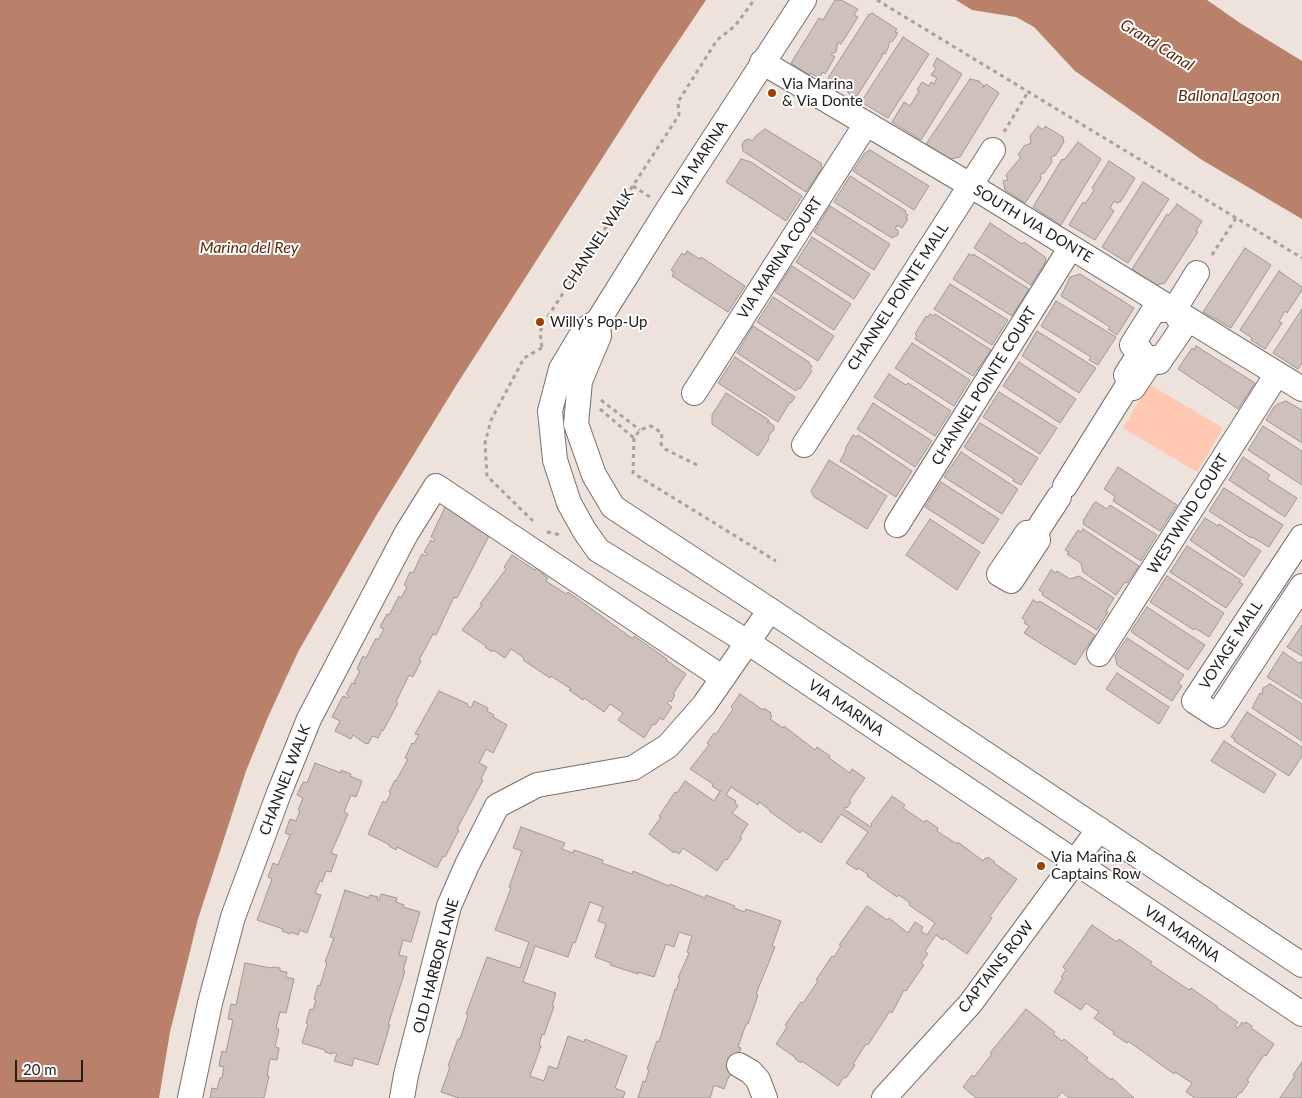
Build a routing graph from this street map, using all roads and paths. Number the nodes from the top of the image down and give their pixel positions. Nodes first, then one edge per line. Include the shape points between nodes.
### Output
1 (754, 0) edge
2 (804, 0) edge
3 (877, 0) edge
4 (762, 62) junction
5 (1028, 92) junction
6 (866, 124) junction
7 (993, 150) joint
8 (970, 185) junction
9 (633, 186) junction
10 (650, 198) dead end
11 (1236, 218) junction
12 (1071, 248) junction
13 (1302, 258) edge
14 (1197, 273) joint
15 (1174, 310) junction
16 (598, 321) junction
17 (1277, 374) junction
18 (1128, 385) junction
19 (1302, 389) edge
20 (694, 393) dead end
21 (594, 394) dead end
22 (599, 408) dead end
23 (640, 430) junction
24 (634, 438) junction
25 (804, 444) dead end
26 (697, 465) dead end
27 (536, 524) dead end
28 (897, 525) dead end
29 (544, 531) dead end
30 (1036, 532) dead end
31 (566, 537) dead end
32 (1302, 537) edge
33 (776, 561) dead end
34 (1302, 586) edge
35 (770, 610) junction
36 (749, 643) junction
37 (1099, 654) dead end
38 (723, 678) junction
39 (1099, 830) junction
40 (1074, 863) junction
41 (1302, 965) edge
42 (1302, 1014) edge
43 (739, 1065) dead end
44 (190, 1098) edge
45 (402, 1098) edge
46 (765, 1098) edge
47 (884, 1098) edge

1 - 9 path, CHANNEL WALK via 735,26 717,40 678,102 678,116
2 - 4 street, VIA MARINA
3 - 5 path
4 - 6 street, SOUTH VIA DONTE
4 - 16 street, VIA MARINA
5 - 7 path
5 - 11 path
6 - 8 street, SOUTH VIA DONTE
6 - 20 street, VIA MARINA COURT
7 - 8 street, CHANNEL POINTE MALL
8 - 12 street, SOUTH VIA DONTE
8 - 25 street, CHANNEL POINTE MALL
9 - 10 path
9 - 27 path, CHANNEL WALK via 544,324 540,332 542,347 524,358 491,420 485,444 487,476
11 - 13 path
11 - 14 path via 1206,265
12 - 15 street, SOUTH VIA DONTE
12 - 28 street, CHANNEL POINTE COURT
14 - 15 street
15 - 17 street, SOUTH VIA DONTE
15 - 18 street via 1183,327 1159,362 1153,358 1133,388
15 - 18 street via 1154,310 1132,345 1141,351 1122,382
16 - 35 street, VIA MARINA via 599,336 580,381 576,424 594,475 613,507
16 - 36 street, VIA MARINA via 585,329 570,352 561,369 550,411 555,460 569,503 598,550
17 - 19 street, SOUTH VIA DONTE
17 - 37 street, WESTWIND COURT
18 - 30 street
21 - 23 path
22 - 24 path
23 - 24 path
23 - 26 path via 651,426 662,433 661,444 665,449
24 - 33 path via 633,473
29 - 31 path
32 - 34 street, VOYAGE MALL via 1194,701 1217,716
35 - 36 street, OLD HARBOR LANE
35 - 39 street, VIA MARINA
36 - 38 street, OLD HARBOR LANE
36 - 40 street, VIA MARINA
38 - 44 street, CHANNEL WALK via 436,486 406,534 309,719 279,793 233,917
38 - 45 street, OLD HARBOR LANE via 668,746 633,768 537,785 497,806 449,906
39 - 40 street, CAPTAINS ROW
39 - 41 street, VIA MARINA
40 - 42 street, VIA MARINA
40 - 47 street, CAPTAINS ROW via 970,1004
43 - 46 street via 758,1080

